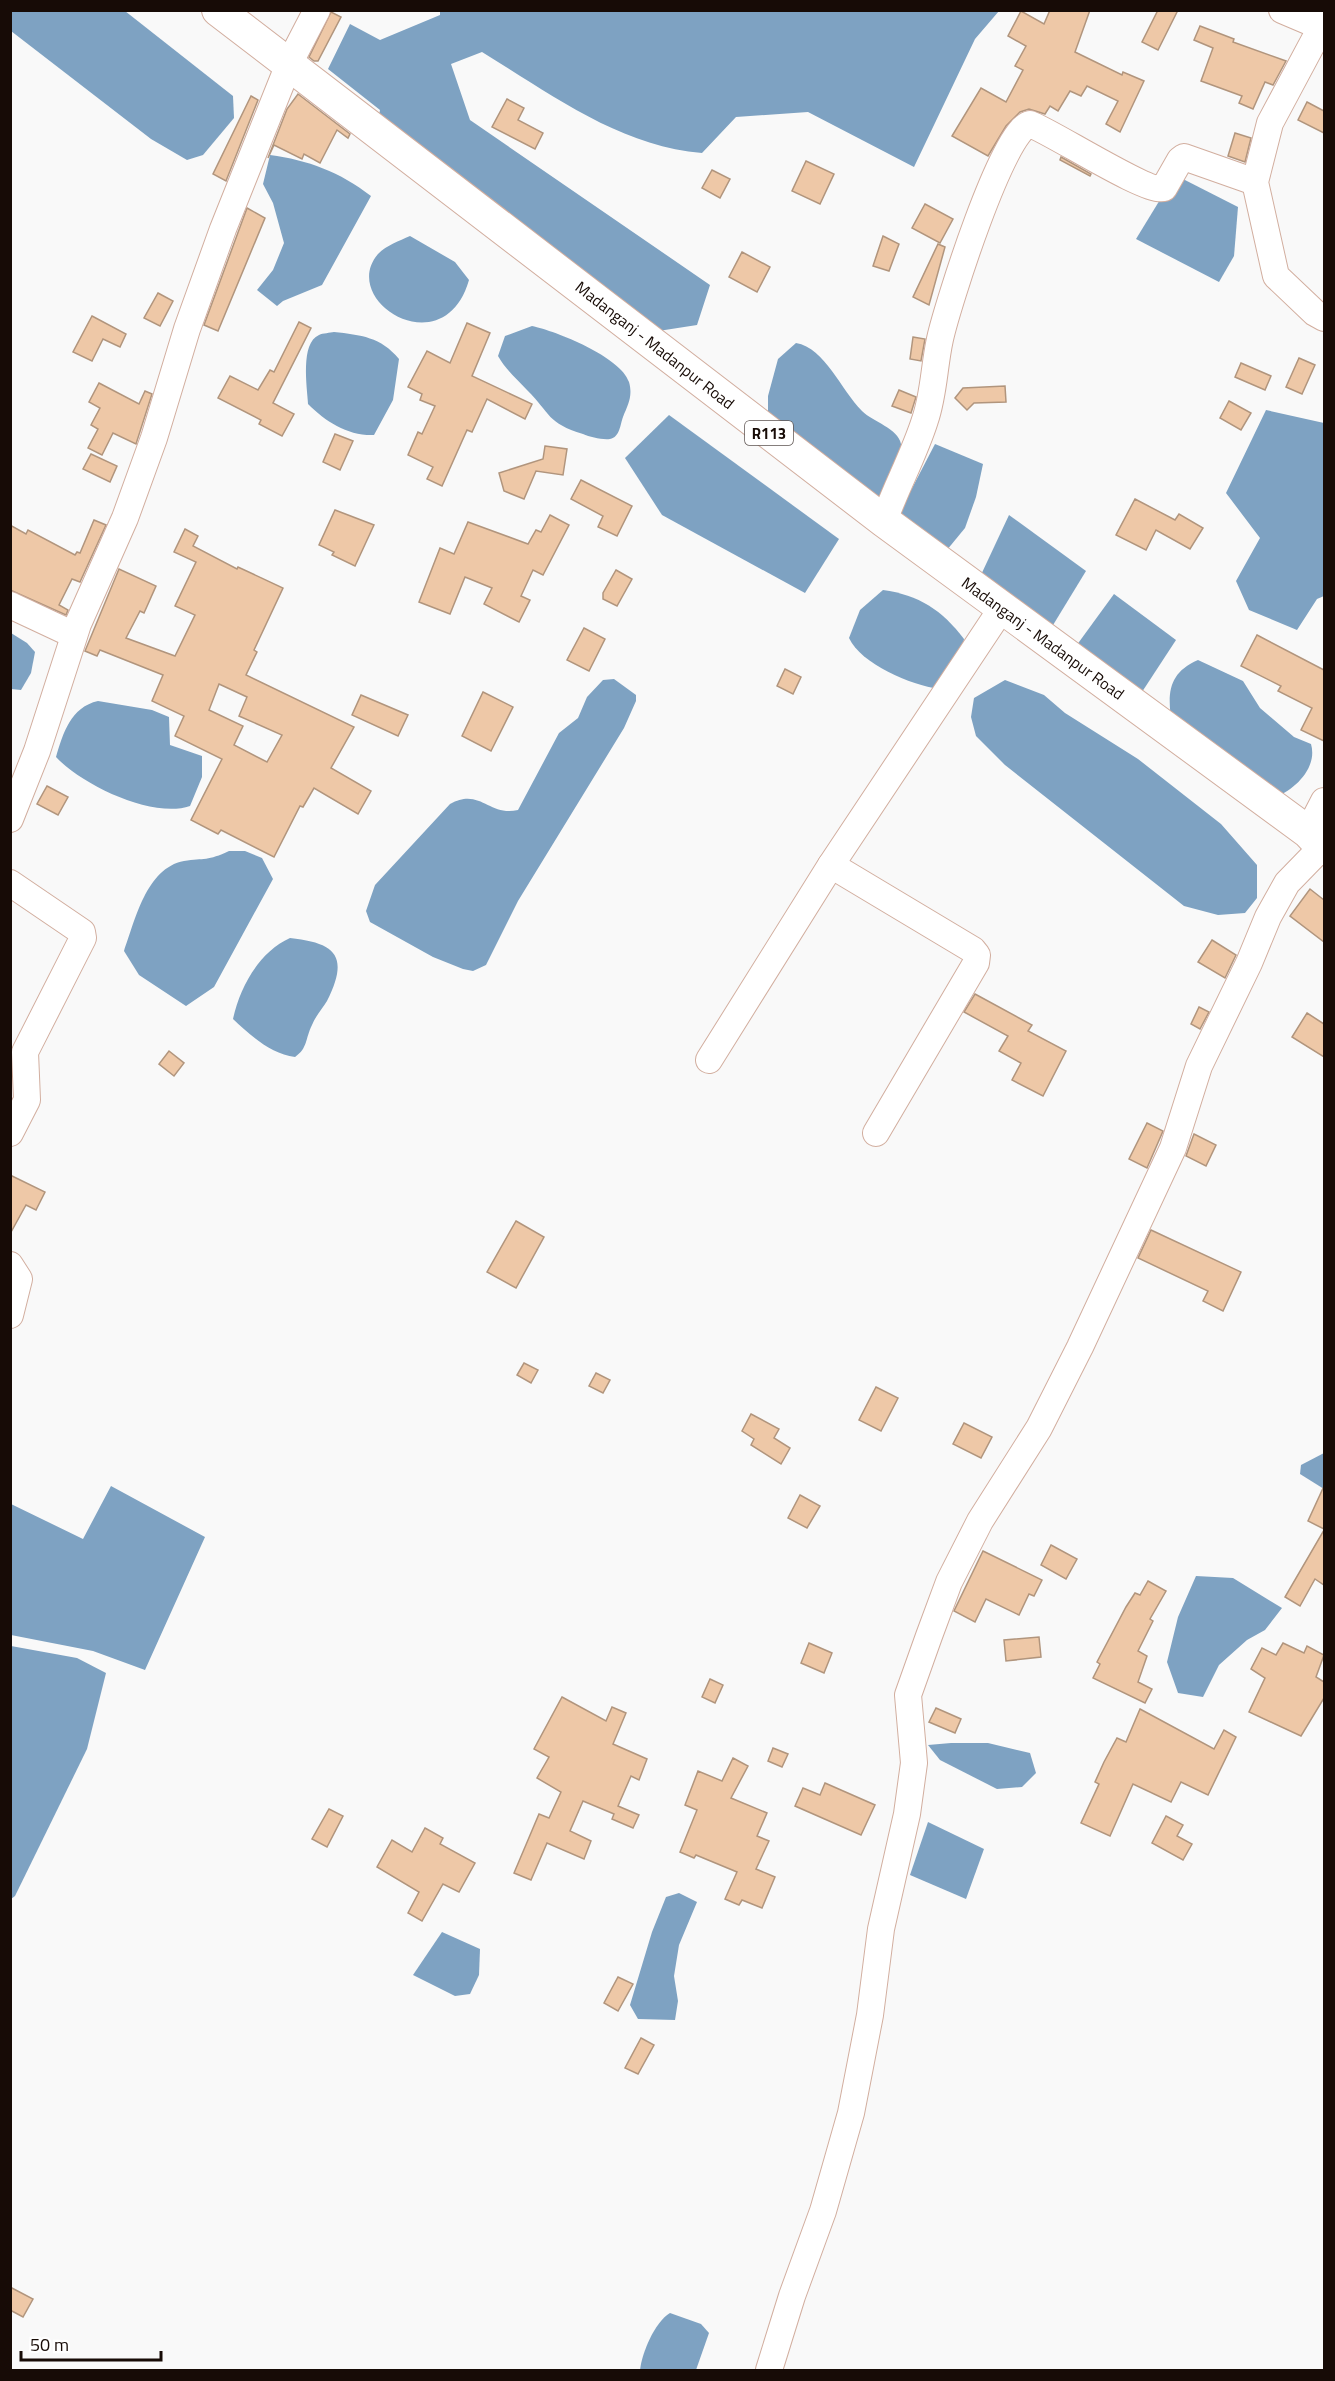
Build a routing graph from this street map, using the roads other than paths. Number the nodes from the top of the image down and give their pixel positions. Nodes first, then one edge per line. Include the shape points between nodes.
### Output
1 (218, 10) edge
2 (317, 10) edge
3 (1282, 10) edge
4 (1323, 25) edge
5 (289, 64) junction
6 (1256, 182) junction
7 (1324, 318) edge
8 (884, 521) junction
9 (10, 605) edge
10 (1002, 608) junction
11 (74, 635) junction
12 (1324, 801) edge
13 (10, 819) edge
14 (1318, 842) edge
15 (831, 865) junction
16 (10, 883) edge
17 (709, 1060) dead end
18 (10, 1133) edge
19 (876, 1133) dead end
20 (10, 1265) edge
21 (10, 1315) edge
22 (769, 2370) edge

1 - 5 main road, Madanganj - Madanpur Road / R113
2 - 5 street
3 - 4 street
4 - 6 street via 1270,123
5 - 8 main road, Madanganj - Madanpur Road / R113
5 - 11 street via 215,251 125,518
6 - 7 street via 1276,276
6 - 8 street via 1184,157 1164,188 1157,189 1135,181 1047,131 1030,124 1021,128 996,175 962,264 940,339 932,399
8 - 10 main road, Madanganj - Madanpur Road / R113
9 - 11 street
10 - 14 main road, Madanganj - Madanpur Road / R113
10 - 15 street
11 - 13 street
12 - 14 street
14 - 22 street via 1287,883 1268,917 1199,1066 1173,1148 1080,1347 1038,1428 980,1521 949,1582 933,1625 908,1695 914,1763 907,1814 881,1929 851,2113 823,2211
15 - 17 street
15 - 19 street via 977,955 976,963
16 - 18 street via 82,933 83,938 25,1052 27,1100
20 - 21 street via 19,1279

